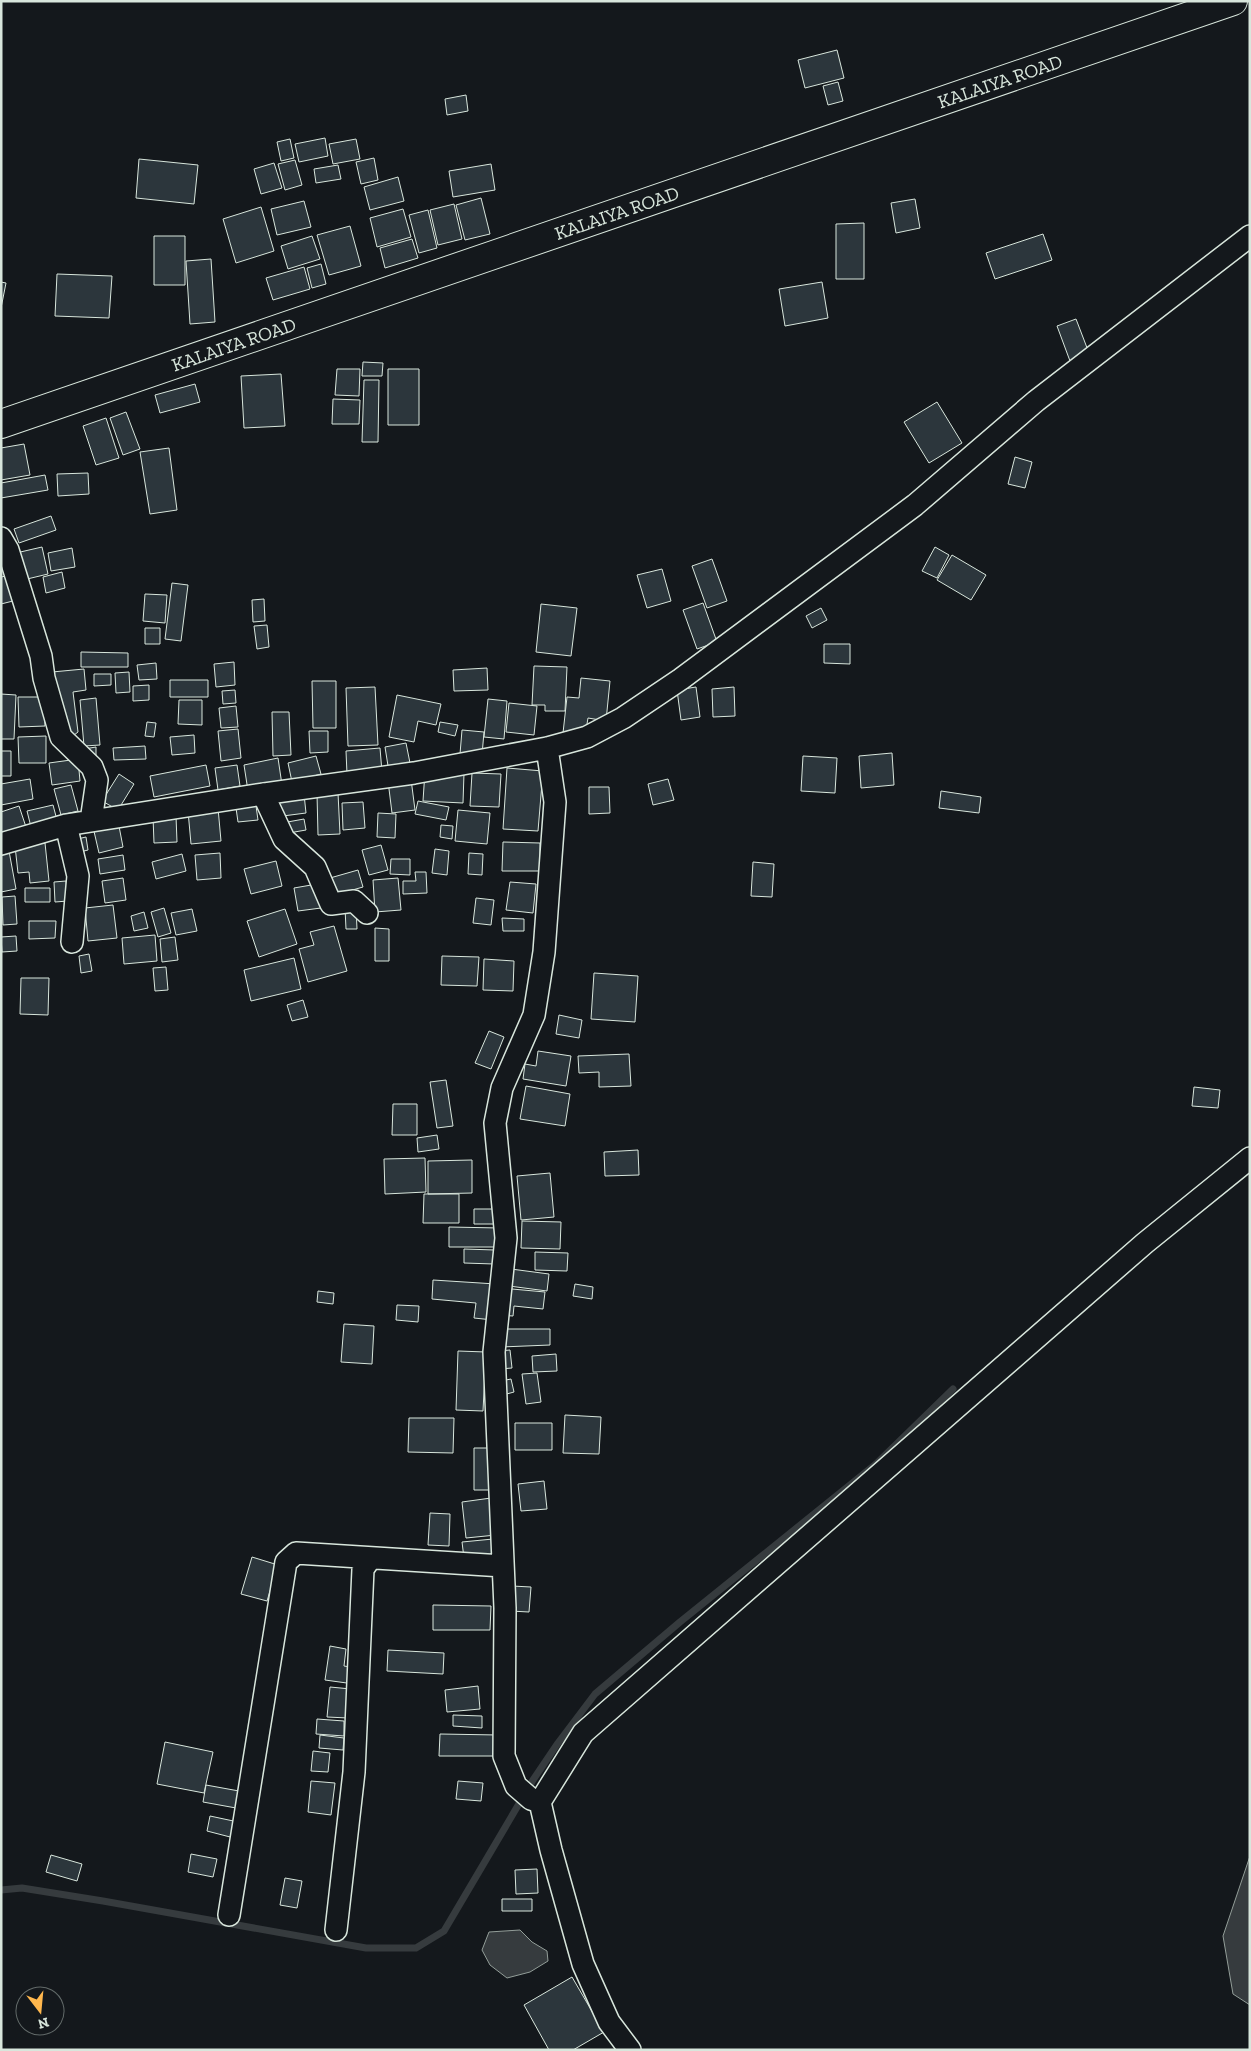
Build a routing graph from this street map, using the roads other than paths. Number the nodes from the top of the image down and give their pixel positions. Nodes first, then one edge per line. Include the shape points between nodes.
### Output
1 (1233, 1) edge
2 (1250, 236) edge
3 (1, 424) edge
4 (1, 538) edge
5 (547, 748) junction
6 (263, 794) junction
7 (92, 820) junction
8 (66, 825) junction
9 (1, 844) edge
10 (367, 913) dead end
11 (72, 942) dead end
12 (1250, 1158) edge
13 (370, 1559) junction
14 (503, 1566) junction
15 (529, 1796) junction
16 (229, 1915) dead end
17 (336, 1930) dead end
18 (630, 2050) edge

1 - 3 main road, KALAIYA ROAD
2 - 5 street via 1036,401 915,505 681,679 594,734
4 - 7 street via 8,550 41,656 61,737 92,767 96,780
5 - 6 street via 414,773
5 - 14 street via 555,802 544,952 534,1015 502,1088 494,1123 506,1238 494,1352
6 - 7 street
6 - 10 street via 284,839 315,867 331,904 354,901
7 - 8 street
8 - 9 street
8 - 11 street via 78,876
12 - 15 street via 1145,1244 583,1733
13 - 14 street
13 - 16 street via 296,1554 286,1562
13 - 17 street via 363,1569 354,1772
14 - 15 street via 504,1756
15 - 18 street via 551,1850 583,1964 609,2022

